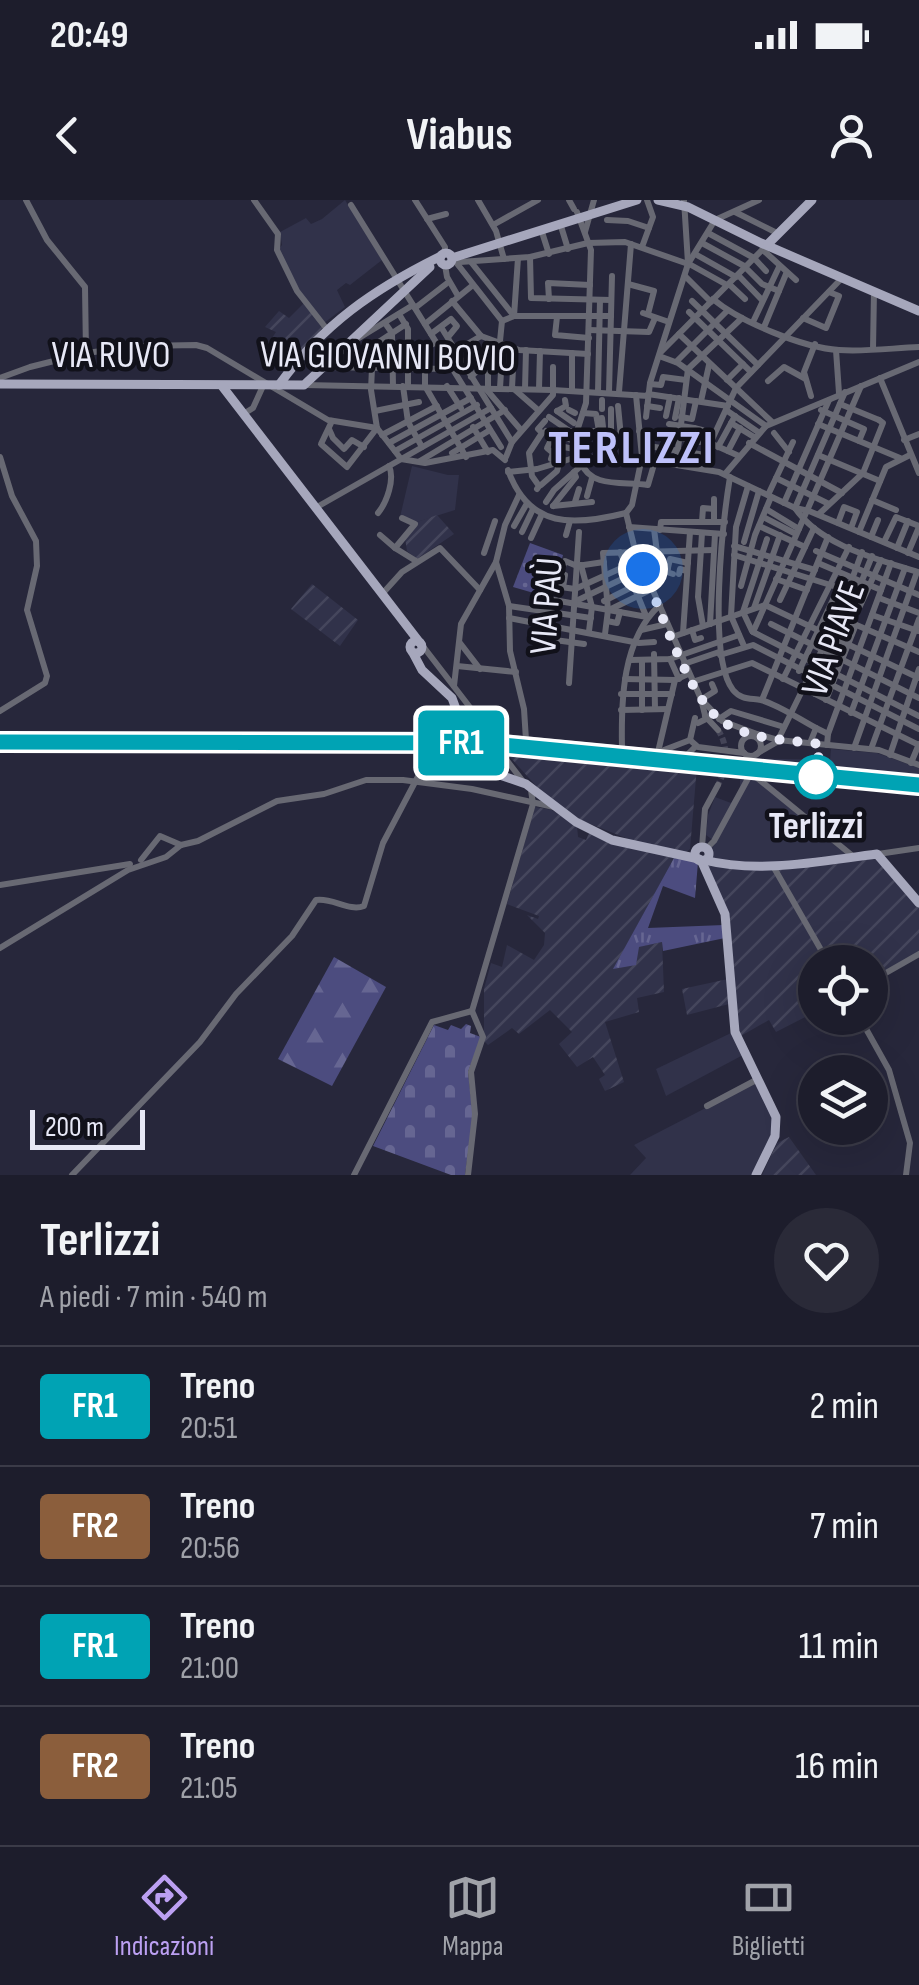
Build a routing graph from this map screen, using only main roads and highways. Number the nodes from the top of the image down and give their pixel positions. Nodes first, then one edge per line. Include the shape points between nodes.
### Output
1 (616, 200) edge
2 (636, 200) edge
3 (658, 200) edge
4 (812, 200) edge
5 (683, 202) edge
6 (592, 207) edge
7 (576, 212) junction
8 (498, 239) junction
9 (765, 247) junction
10 (448, 259) junction
11 (430, 266) junction
12 (413, 270) junction
13 (919, 311) edge
14 (0, 381) edge
15 (222, 386) junction
16 (286, 387) junction
17 (700, 855) junction
18 (919, 903) edge
19 (756, 1175) edge

1 - 6 main road
2 - 6 main road
3 - 5 main road
4 - 9 main road
5 - 9 main road
6 - 7 main road
7 - 8 main road
7 - 8 main road
8 - 10 main road
9 - 13 main road
10 - 11 main road
10 - 12 main road
11 - 12 main road
11 - 16 main road, VIA GIOVANNI BOVIO via 304,385
12 - 16 main road via 394,274 326,328
14 - 15 main road, VIA RUVO
15 - 16 main road, VIA GIOVANNI BOVIO
15 - 17 main road via 409,628 421,668 450,695 478,764 528,786 612,840
17 - 18 main road via 720,864 773,865 877,854
17 - 19 main road via 726,914 735,1032 774,1111 776,1127

